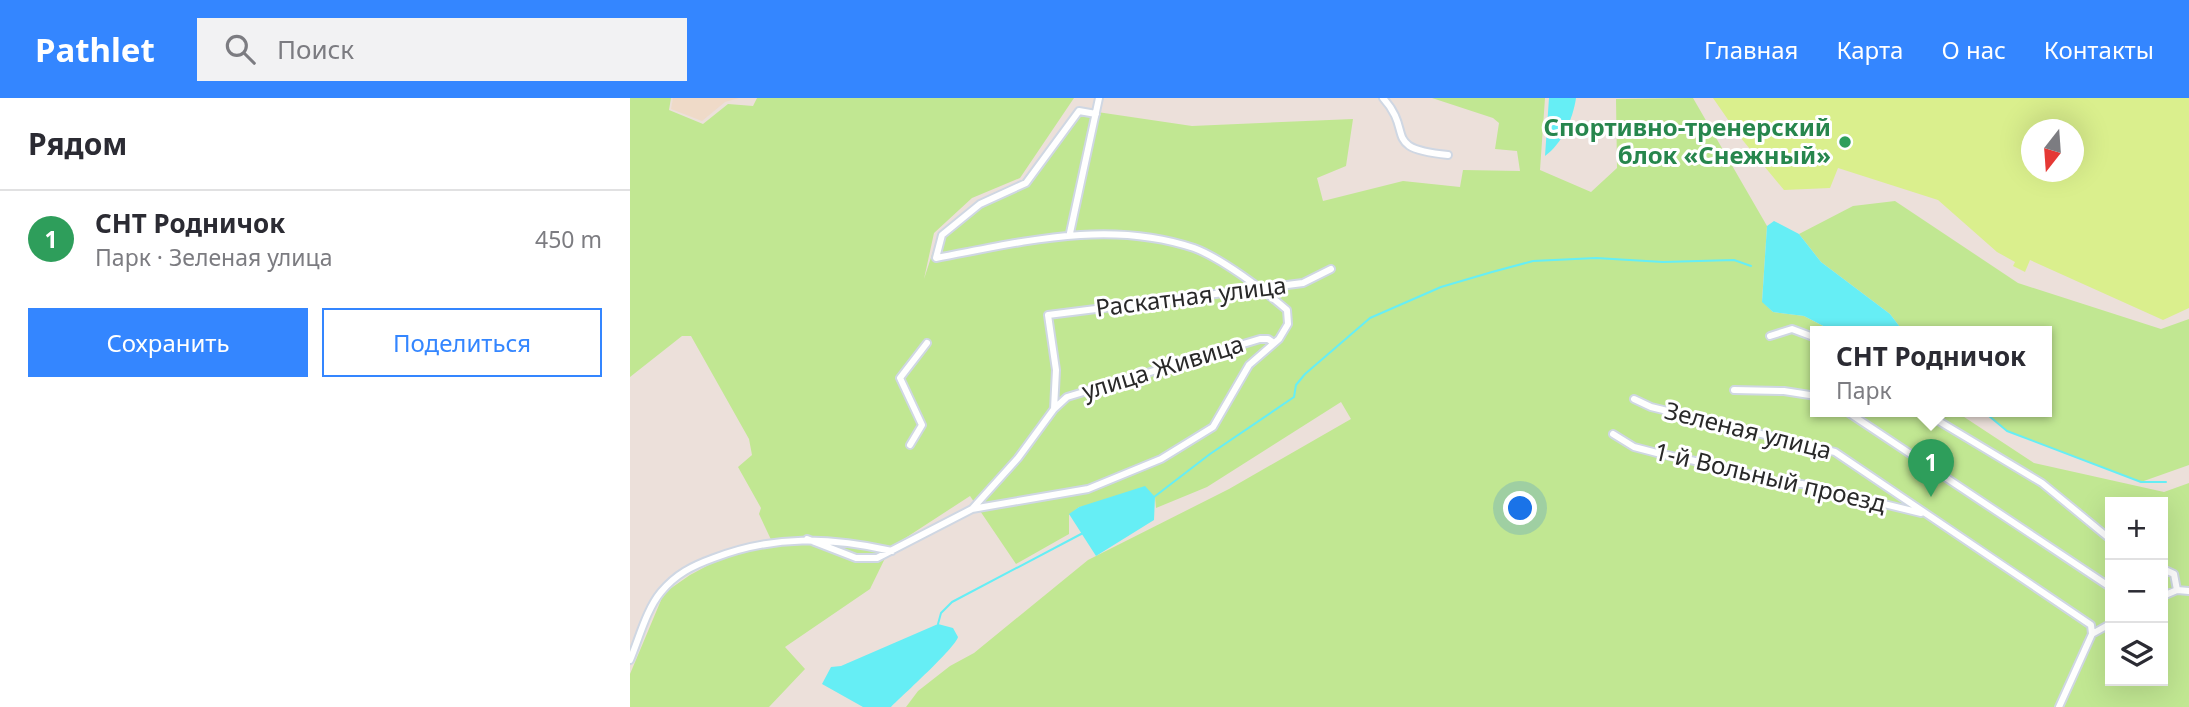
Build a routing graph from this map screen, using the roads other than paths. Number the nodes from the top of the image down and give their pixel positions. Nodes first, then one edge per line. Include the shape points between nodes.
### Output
1 (1099, 98) edge
2 (1383, 98) edge
3 (1096, 114) junction
4 (1448, 155) dead end
5 (1070, 233) junction
6 (1331, 269) dead end
7 (1261, 287) junction
8 (1770, 336) dead end
9 (1810, 336) edge
10 (927, 343) dead end
11 (1274, 343) junction
12 (1734, 390) dead end
13 (1810, 395) edge
14 (1634, 399) dead end
15 (1054, 409) junction
16 (1855, 417) edge
17 (1933, 417) edge
18 (1614, 434) dead end
19 (910, 445) dead end
20 (972, 509) junction
21 (1928, 515) junction
22 (2105, 536) edge
23 (807, 538) junction
24 (892, 551) junction
25 (2168, 571) edge
26 (2105, 584) edge
27 (2177, 590) junction
28 (2189, 591) edge
29 (2168, 594) edge
30 (2105, 627) edge
31 (2092, 634) junction
32 (630, 660) edge
33 (2059, 707) edge

1 - 3 street
2 - 4 street via 1407,146 1417,152
3 - 5 street
3 - 5 street via 1079,111 1026,183 980,204 942,235 936,258
5 - 7 street via 1139,237 1195,248
6 - 7 street, Раскатная улица via 1303,283
7 - 11 street via 1287,310 1288,324
7 - 15 street, Раскатная улица via 1048,315 1056,370
8 - 9 street via 1791,329
10 - 19 street via 900,378 922,425
11 - 15 street, улица Живица via 1260,339 1067,397
11 - 20 street via 1249,365 1213,427 1161,459 1088,489
12 - 13 street
14 - 21 street, Зеленая улица via 1835,452
15 - 20 street
16 - 26 street
17 - 22 street via 2042,483
18 - 21 street, 1-й Вольный проезд via 1634,447 1657,453
20 - 24 street
21 - 31 street, Зеленая улица via 2091,625
23 - 24 street
23 - 24 street via 856,558 877,558
23 - 32 street via 746,545 684,570 659,594
25 - 27 street via 2174,574
27 - 28 street
27 - 29 street
30 - 31 street
31 - 33 street

